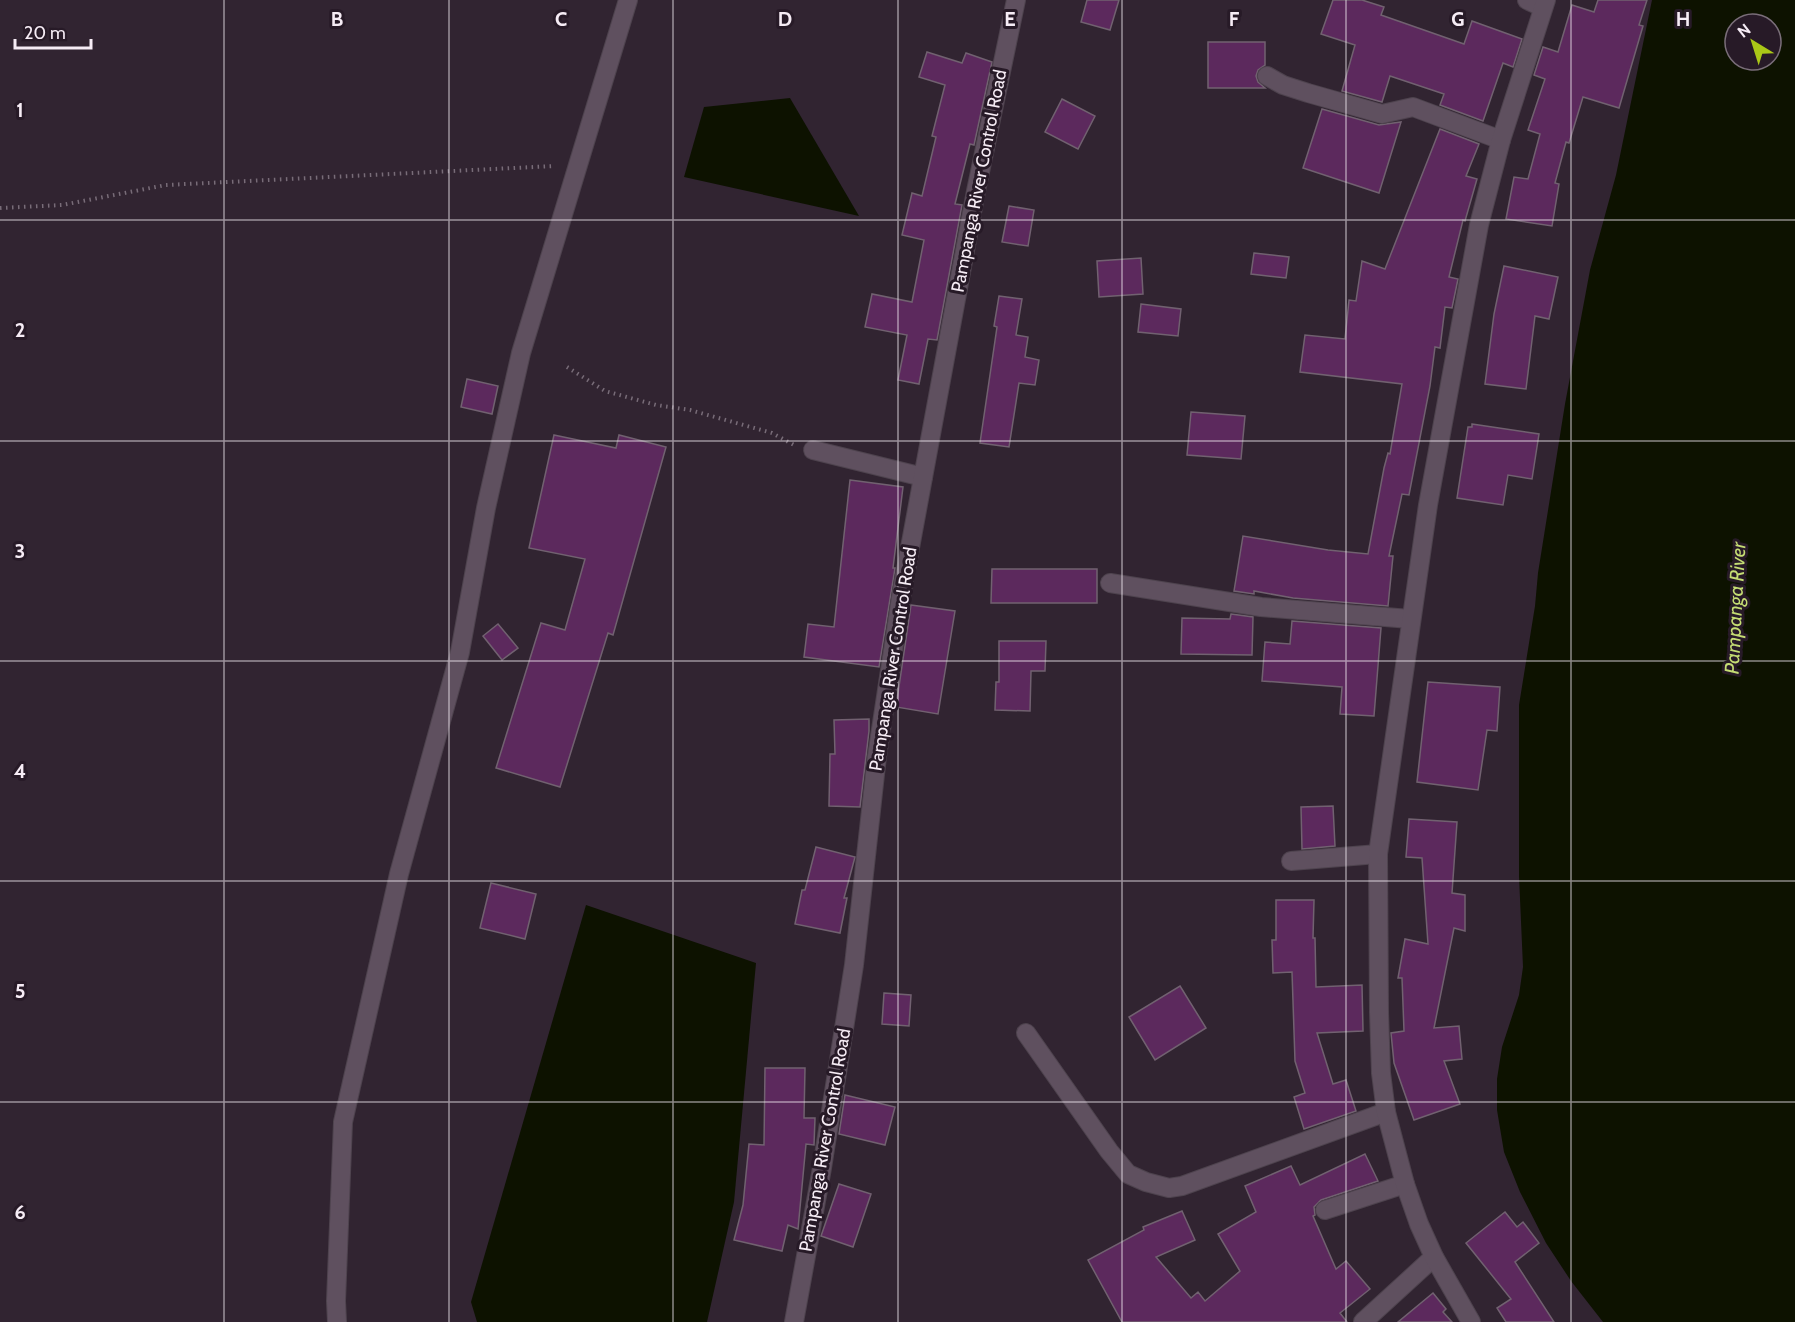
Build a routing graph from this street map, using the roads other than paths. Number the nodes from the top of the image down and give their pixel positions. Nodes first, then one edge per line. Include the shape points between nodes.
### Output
1 (628, 0) edge
2 (1016, 0) edge
3 (1538, 2) edge
4 (1267, 75) dead end
5 (1501, 140) junction
6 (813, 450) road end
7 (923, 477) junction
8 (1110, 583) dead end
9 (1410, 619) junction
10 (1378, 854) junction
11 (1291, 861) dead end
12 (1026, 1033) dead end
13 (1386, 1112) junction
14 (1405, 1184) junction
15 (1325, 1210) dead end
16 (1434, 1257) junction
17 (337, 1322) edge
18 (794, 1322) edge
19 (1363, 1322) edge
20 (1471, 1322) edge

1 - 17 street via 521,353 486,508 460,652 399,874 343,1122
2 - 7 street, Pampanga River Control Road
3 - 5 street
4 - 5 street via 1308,93 1382,114 1413,107
5 - 9 street via 1464,303
6 - 7 street
7 - 18 street, Pampanga River Control Road via 877,756 854,965
8 - 9 street via 1261,607
9 - 10 street
10 - 11 street
10 - 13 street via 1378,1012
12 - 13 street via 1128,1174 1169,1188
13 - 14 street
14 - 15 street
14 - 16 street
16 - 19 street
16 - 20 street

